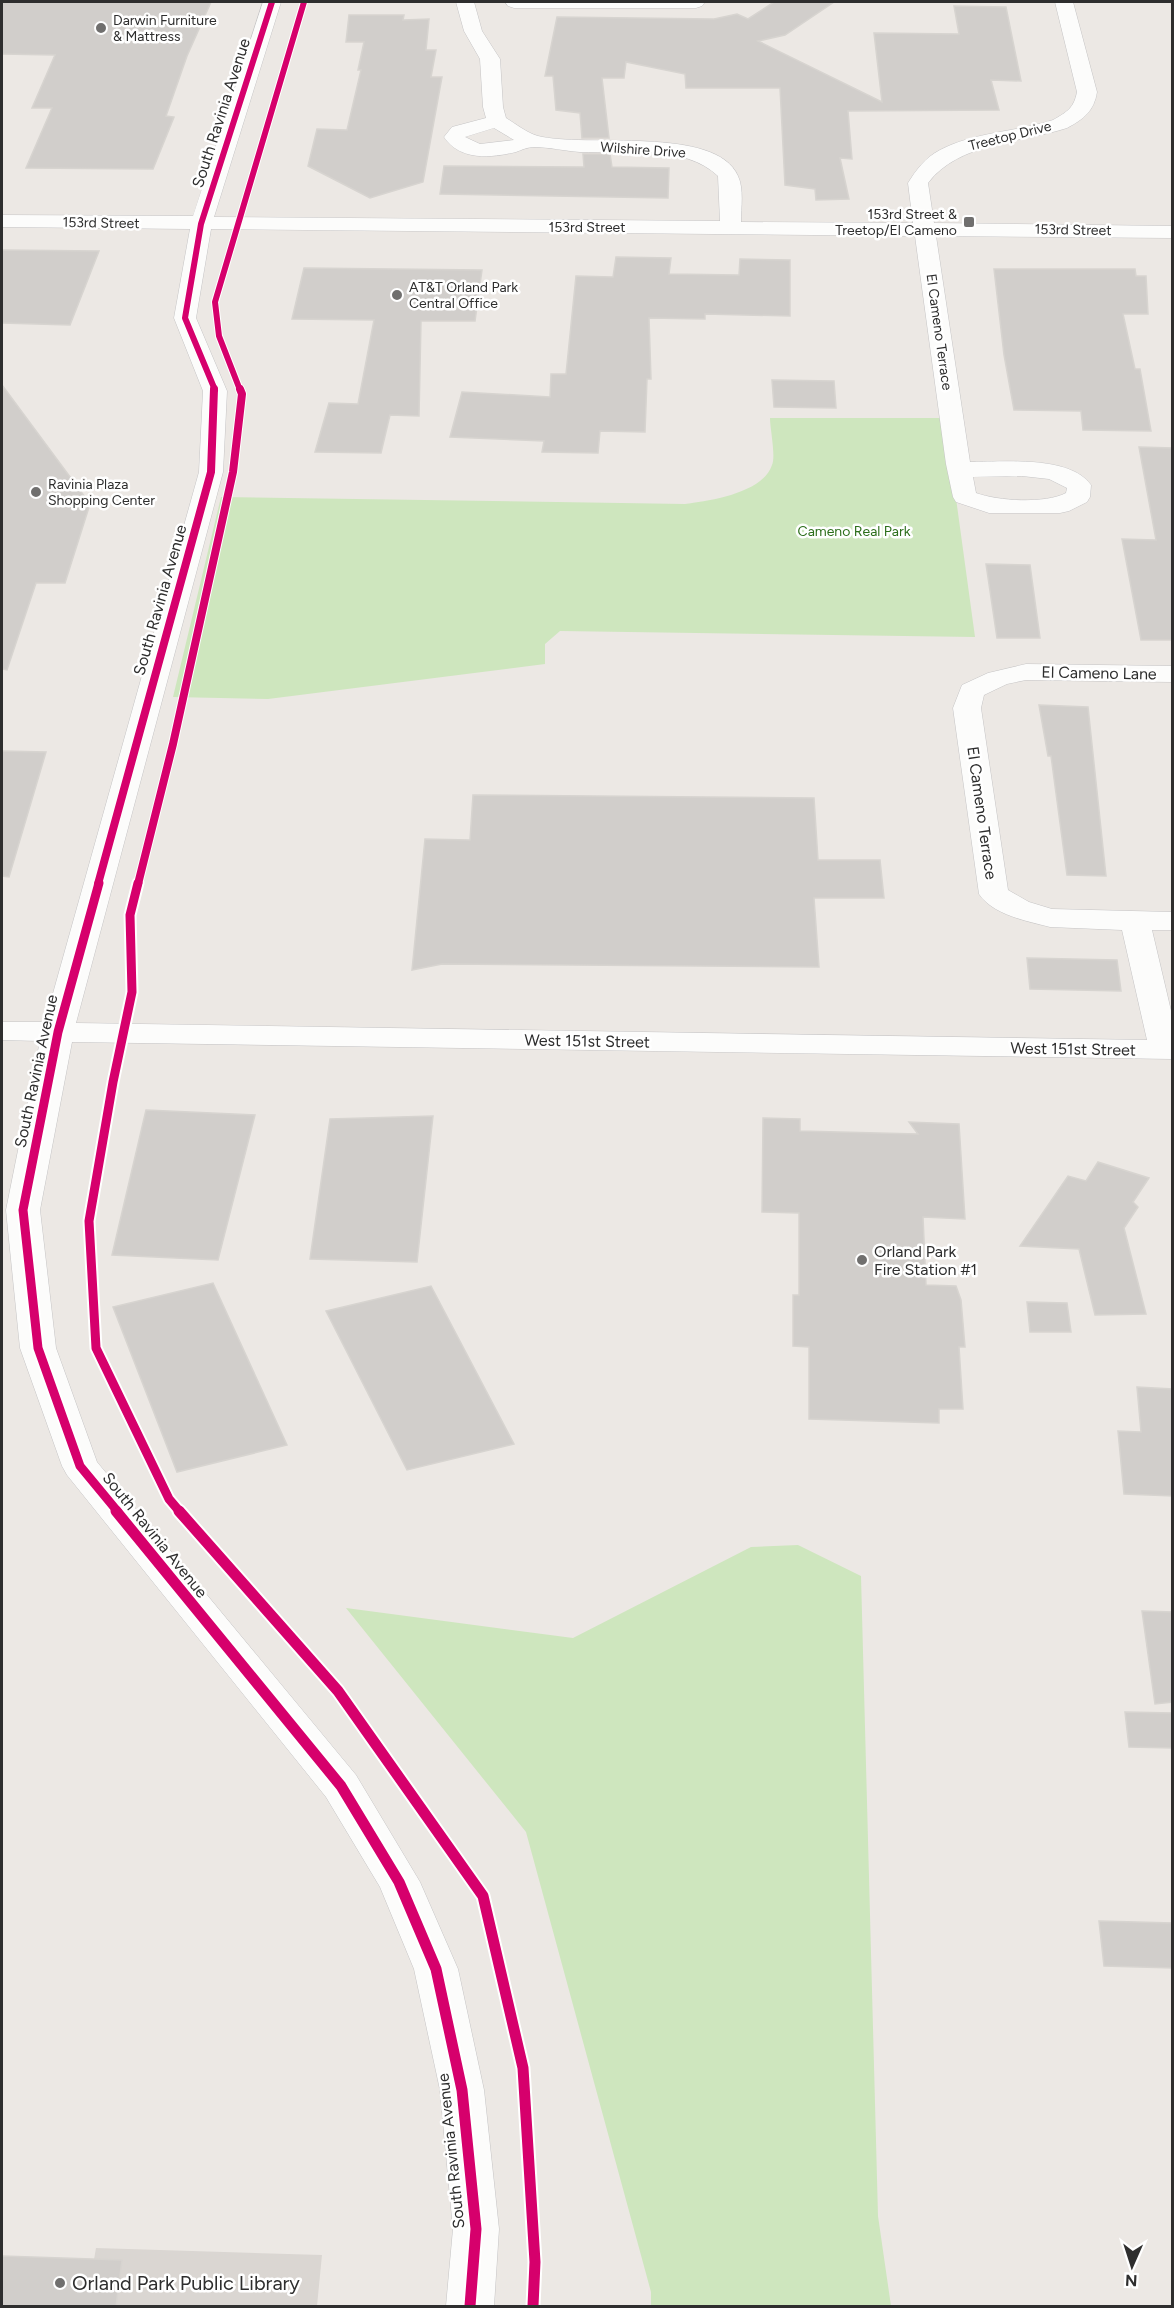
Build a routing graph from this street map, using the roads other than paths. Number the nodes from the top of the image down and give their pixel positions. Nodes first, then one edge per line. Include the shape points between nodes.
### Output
1 (272, 2) edge
2 (465, 2) edge
3 (514, 2) edge
4 (663, 2) edge
5 (696, 2) edge
6 (1064, 2) edge
7 (497, 121) junction
8 (533, 141) junction
9 (2, 221) edge
10 (201, 224) junction
11 (731, 228) junction
12 (924, 229) junction
13 (1173, 231) edge
14 (959, 470) dead end
15 (1026, 672) joint
16 (1173, 674) edge
17 (1135, 921) junction
18 (1173, 921) edge
19 (2, 1031) edge
20 (58, 1032) junction
21 (1169, 1050) edge
22 (470, 2307) edge

1 - 10 street, South Ravinia Avenue
2 - 7 street via 473,31 490,59
3 - 4 street
4 - 5 street
6 - 12 street, Treetop Drive via 1087,92 1084,106 1071,119 1051,128 965,147 930,165 918,183
7 - 8 street, Wilshire Drive
7 - 8 street, Wilshire Drive via 459,131 454,137 468,147 484,149
8 - 11 street, Wilshire Drive via 579,147 681,149 717,161 729,176
9 - 10 street, 153rd Street
10 - 11 street, 153rd Street
10 - 20 street, South Ravinia Avenue via 185,318 214,391 211,472
11 - 12 street, 153rd Street
12 - 13 street, 153rd Street
12 - 14 street, El Cameno Terrace
15 - 16 street, El Cameno Lane
15 - 17 street, El Cameno Terrace via 990,680 972,691 967,708 994,894 1018,908 1050,918
17 - 18 street
17 - 21 street
19 - 20 street, West 151st Street
20 - 21 street, West 151st Street
20 - 22 street, South Ravinia Avenue via 23,1210 38,1348 80,1466 341,1786 399,1882 436,1969 462,2090 476,2229

